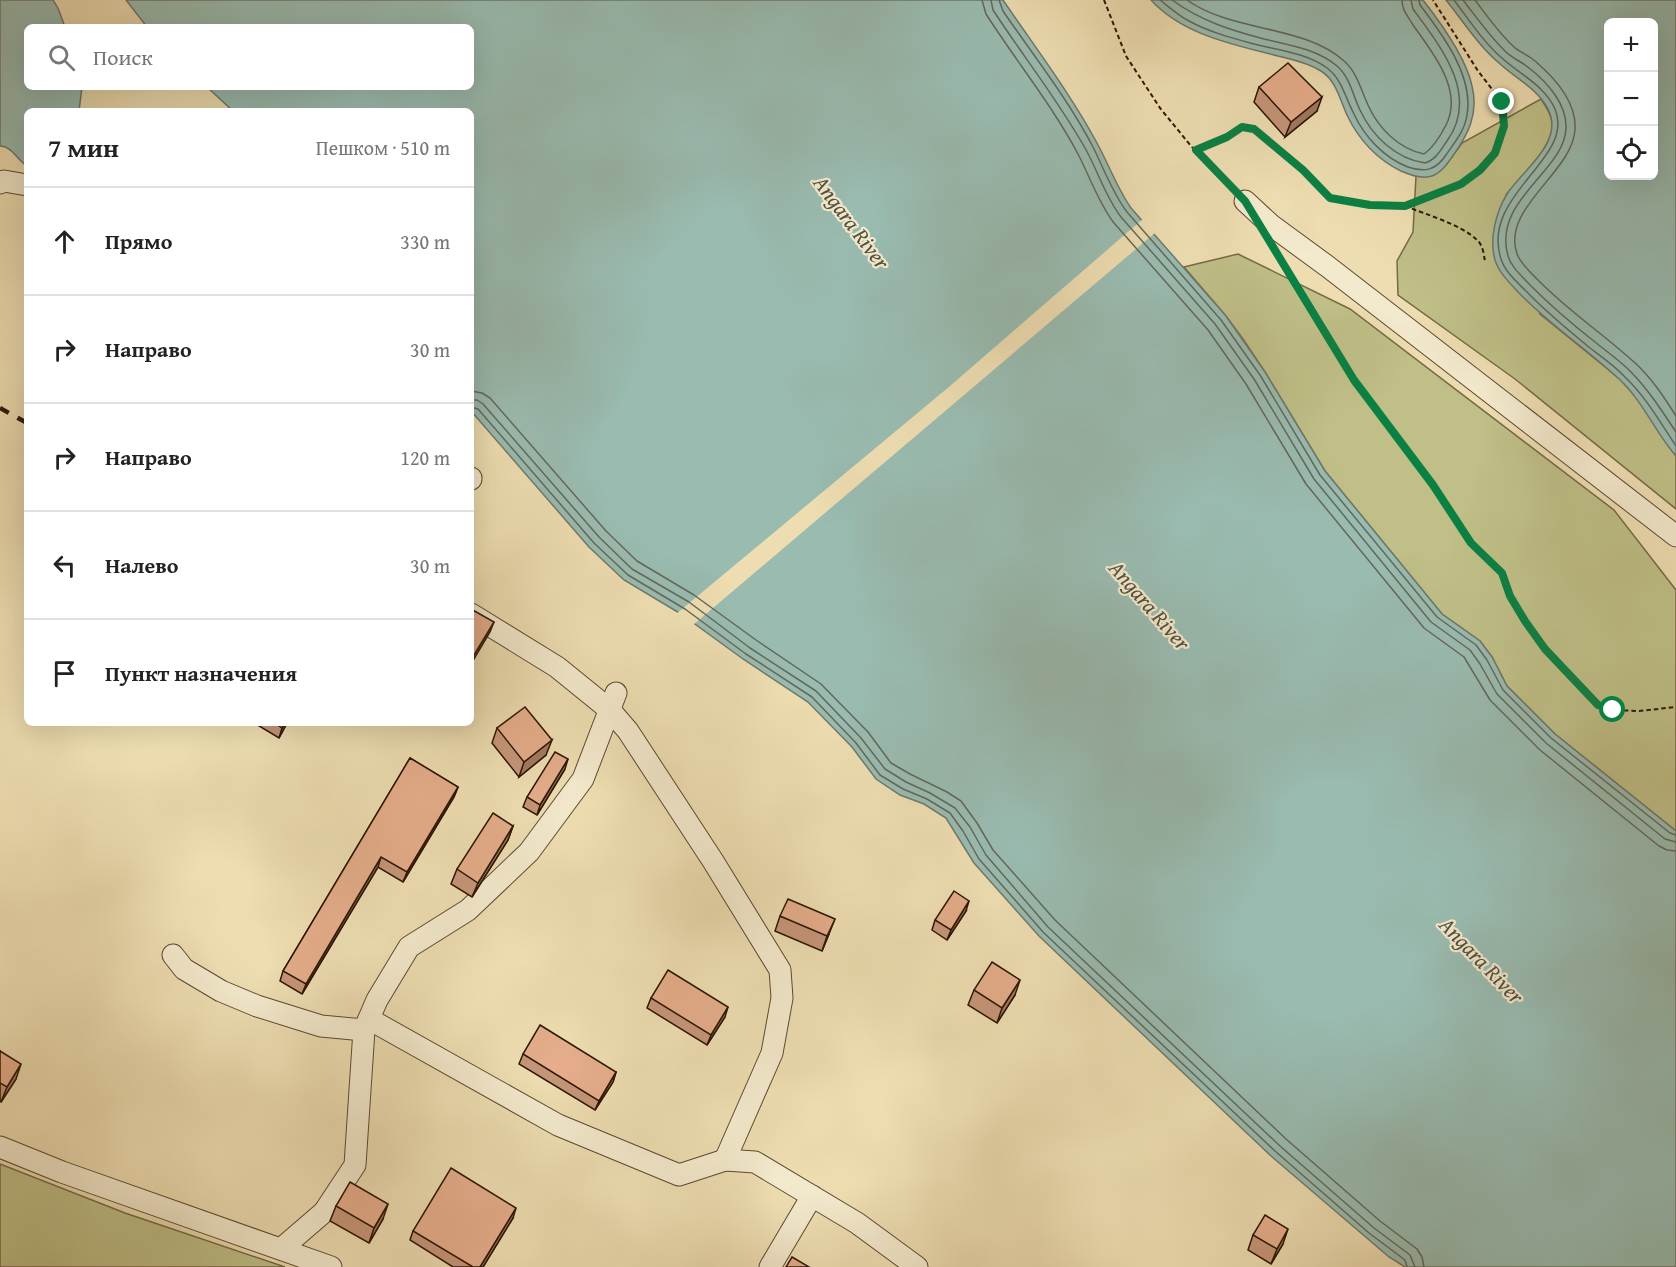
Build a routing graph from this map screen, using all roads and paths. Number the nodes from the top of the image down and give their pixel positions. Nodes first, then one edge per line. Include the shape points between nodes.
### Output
1 (1104, 0) edge
2 (1433, 0) edge
3 (1196, 150) junction
4 (0, 183) edge
5 (24, 184) edge
6 (1245, 201) joint
7 (1405, 206) junction
8 (1277, 252) dead end
9 (1485, 262) dead end
10 (1676, 536) edge
11 (474, 616) edge
12 (613, 702) junction
13 (1676, 707) edge
14 (173, 955) dead end
15 (366, 1025) junction
16 (0, 1147) edge
17 (725, 1160) junction
18 (812, 1196) junction
19 (281, 1249) junction
20 (331, 1267) edge
21 (770, 1267) edge
22 (917, 1267) edge

1 - 3 path via 1126,56 1160,108
2 - 7 path via 1502,102 1504,126 1495,153 1480,170 1461,184
3 - 6 path
3 - 7 path via 1242,127 1254,129 1330,198
4 - 5 street
6 - 10 street via 1270,225
7 - 9 path via 1447,222 1478,240
8 - 13 path via 1354,380 1471,543 1502,573 1510,596 1545,649 1598,705 1639,711
11 - 12 street
12 - 15 street via 584,779 529,852 468,910 410,947
12 - 17 street via 780,970 782,998 772,1053
14 - 15 street via 184,969 257,1006 321,1026
15 - 17 street via 558,1125 679,1175
15 - 19 street via 355,1165 324,1212
16 - 19 street
17 - 18 street via 755,1162
18 - 21 street
18 - 22 street
19 - 20 street

